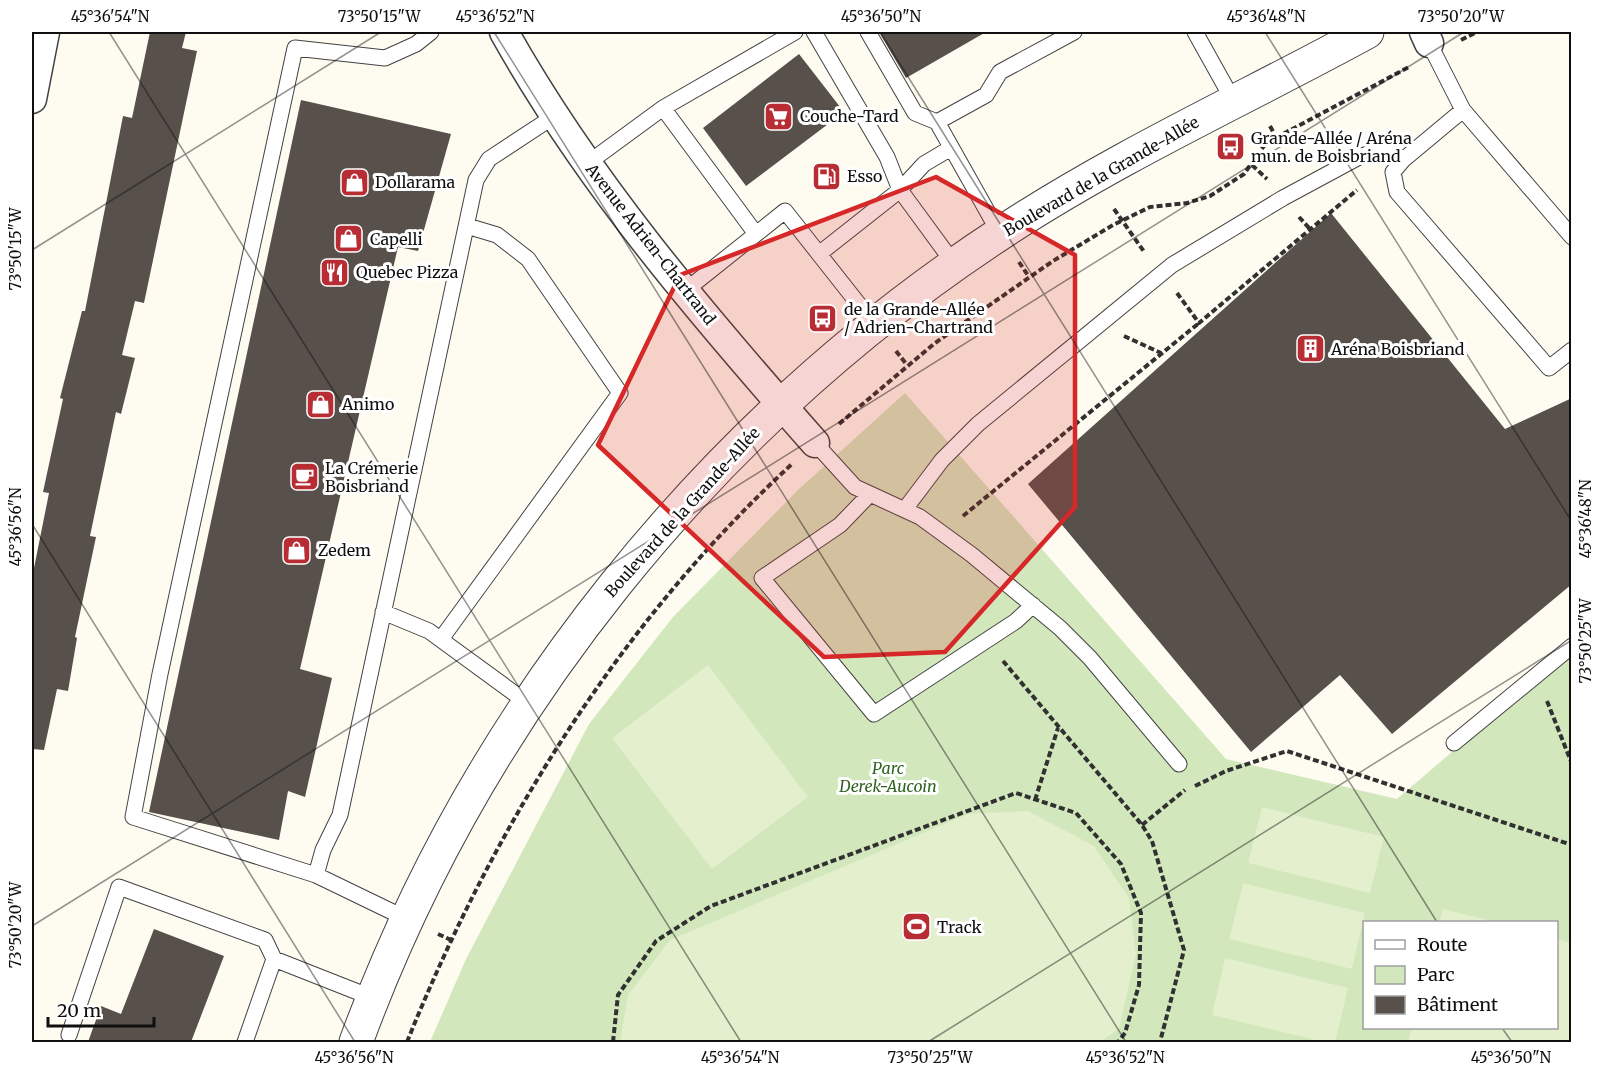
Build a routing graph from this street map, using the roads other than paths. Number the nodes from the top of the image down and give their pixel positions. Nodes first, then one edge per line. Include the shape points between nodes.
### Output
1 (45, 32) edge
2 (431, 32) edge
3 (504, 32) edge
4 (795, 32) edge
5 (814, 32) edge
6 (868, 32) edge
7 (1074, 32) edge
8 (1195, 32) edge
9 (1367, 32) edge
10 (1426, 37) edge
11 (32, 99) edge
12 (1234, 102) junction
13 (663, 108) junction
14 (1463, 110) junction
15 (556, 115) junction
16 (937, 122) junction
17 (951, 148) junction
18 (1403, 160) junction
19 (588, 163) junction
20 (900, 190) junction
21 (467, 226) junction
22 (756, 234) junction
23 (1000, 234) junction
24 (1572, 237) edge
25 (819, 254) junction
26 (955, 265) junction
27 (686, 290) junction
28 (875, 325) junction
29 (1572, 350) edge
30 (781, 405) junction
31 (815, 443) joint
32 (868, 495) junction
33 (905, 508) junction
34 (1033, 605) junction
35 (383, 612) junction
36 (441, 639) junction
37 (1572, 646) edge
38 (529, 704) junction
39 (1454, 743) dead end
40 (1179, 764) dead end
41 (316, 875) junction
42 (407, 920) junction
43 (274, 959) junction
44 (373, 998) junction
45 (69, 1035) dead end
46 (245, 1042) edge
47 (356, 1042) edge

1 - 11 street
2 - 41 lane via 416,44 385,58 295,48 159,674 133,817
3 - 15 street, Avenue Adrien-Chartrand
4 - 13 lane
5 - 20 lane via 887,157
6 - 16 lane via 915,113
7 - 16 lane via 1000,72 986,95
8 - 12 lane
9 - 12 street, Boulevard de la Grande-Allée
10 - 14 lane
12 - 23 street, Boulevard de la Grande-Allée via 1065,193
13 - 19 lane
13 - 22 lane
14 - 18 lane
14 - 24 lane
15 - 19 street, Avenue Adrien-Chartrand
15 - 21 lane via 481,168
16 - 17 lane
17 - 20 lane via 924,164
17 - 23 lane
18 - 29 lane via 1393,172 1397,192 1549,368
18 - 33 lane via 1383,150 1361,156 1172,265 965,436
19 - 27 street, Avenue Adrien-Chartrand
20 - 25 lane
20 - 26 lane
21 - 35 lane
21 - 36 lane via 497,235 528,259 620,393
22 - 25 lane via 785,211
22 - 27 lane
23 - 26 street, Boulevard de la Grande-Allée
25 - 28 lane
26 - 28 street, Boulevard de la Grande-Allée
27 - 30 street, Avenue Adrien-Chartrand
28 - 30 street, Boulevard de la Grande-Allée
30 - 31 street, Avenue Adrien-Chartrand
30 - 38 street, Boulevard de la Grande-Allée via 649,544
31 - 32 lane via 855,487
32 - 33 lane
32 - 34 lane via 840,525 762,578 874,714 1016,621
33 - 34 lane via 972,555
34 - 40 lane via 1090,658
35 - 36 lane
35 - 41 lane via 340,815 325,844
36 - 38 lane
37 - 39 lane
38 - 42 street, Boulevard de la Grande-Allée via 455,825
41 - 42 lane
42 - 44 street, Boulevard de la Grande-Allée
43 - 44 lane
43 - 45 lane via 265,940 119,887
43 - 46 lane
44 - 47 street, Boulevard de la Grande-Allée

